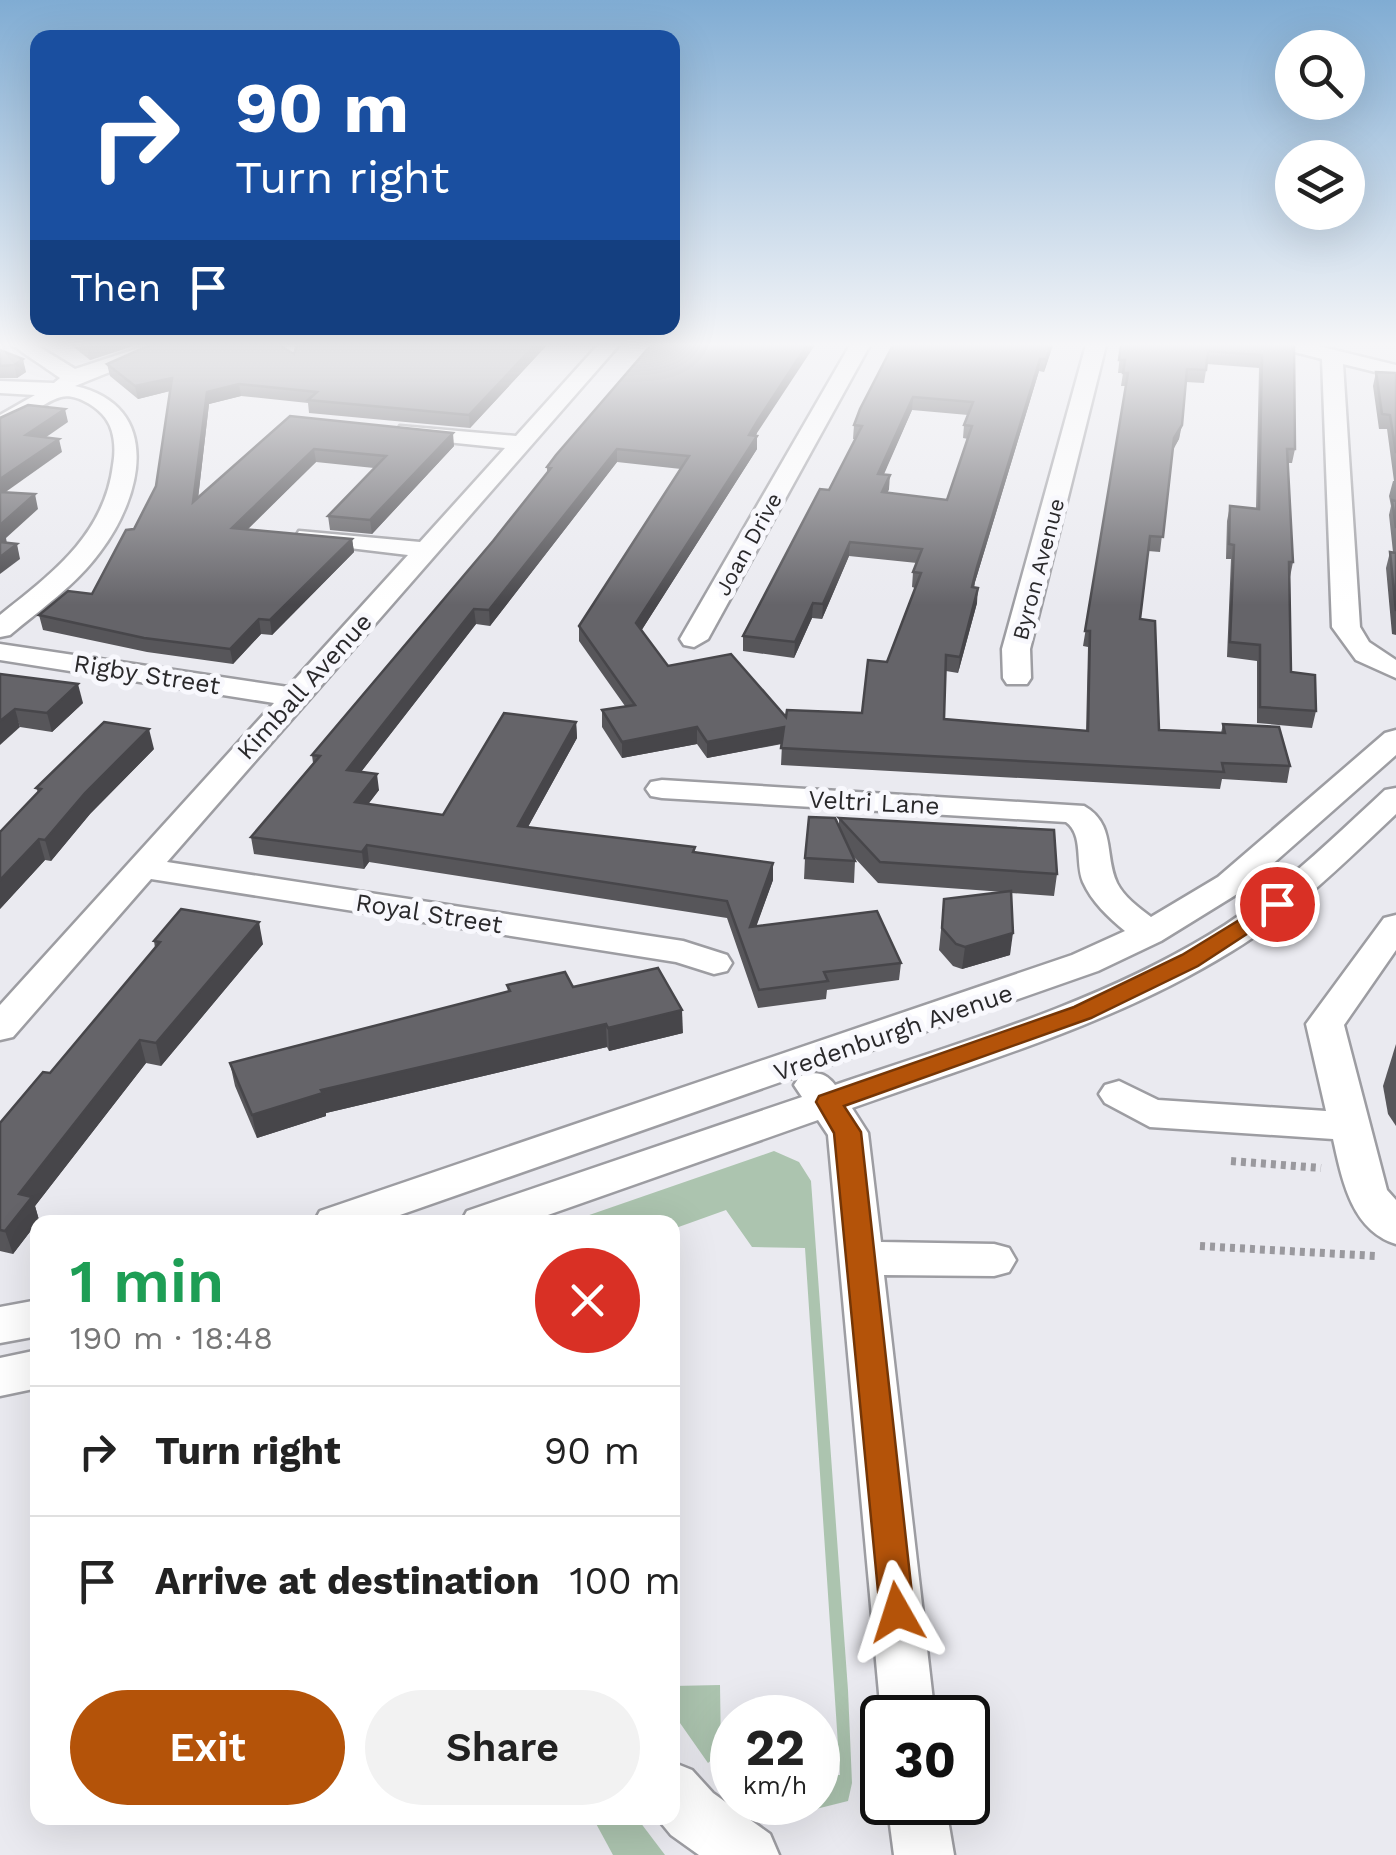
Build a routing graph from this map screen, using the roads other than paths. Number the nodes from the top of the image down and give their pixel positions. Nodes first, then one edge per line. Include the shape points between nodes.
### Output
1 (124, 432) edge
2 (408, 432) edge
3 (532, 432) edge
4 (811, 432) edge
5 (1073, 432) edge
6 (1334, 432) edge
7 (522, 443) junction
8 (280, 533) edge
9 (426, 550) junction
10 (0, 630) edge
11 (694, 639) dead end
12 (0, 652) edge
13 (1396, 670) edge
14 (1017, 678) dead end
15 (294, 697) junction
16 (1396, 739) edge
17 (662, 789) dead end
18 (1396, 798) edge
19 (142, 868) junction
20 (1396, 925) edge
21 (1149, 933) junction
22 (714, 963) dead end
23 (0, 1028) edge
24 (798, 1064) junction
25 (1119, 1094) dead end
26 (828, 1102) junction
27 (1349, 1126) junction
28 (356, 1215) edge
29 (502, 1215) edge
30 (1394, 1242) edge
31 (861, 1258) junction
32 (994, 1260) dead end
33 (30, 1319) edge
34 (0, 1325) edge
35 (30, 1371) edge
36 (0, 1377) edge
37 (905, 1695) edge
38 (680, 1800) edge
39 (919, 1825) edge
40 (749, 1855) edge
41 (924, 1855) edge

1 - 10 street via 127,456 101,532
2 - 7 street
3 - 7 street, Kimball Avenue
4 - 11 street, Joan Drive
5 - 14 street, Byron Avenue via 1016,649
6 - 13 street via 1346,626 1358,647
7 - 9 street, Kimball Avenue
8 - 9 street
9 - 15 street, Kimball Avenue
12 - 15 street, Rigby Street
15 - 19 street, Kimball Avenue
16 - 21 street, Vredenburgh Avenue via 1276,848
17 - 21 street, Veltri Lane via 1073,813 1091,827 1098,880
18 - 26 street, Vredenburgh Avenue via 1277,904 1190,960 1083,1012
19 - 22 street, Royal Street via 683,952
19 - 23 street, Kimball Avenue
20 - 27 street via 1326,1024
21 - 24 street, Vredenburgh Avenue via 1015,991
24 - 26 street
24 - 28 street, Vredenburgh Avenue
25 - 27 street via 1150,1114
26 - 29 street, Vredenburgh Avenue
26 - 31 street via 848,1132
27 - 30 street via 1368,1195
31 - 32 street
31 - 37 street
33 - 34 street
35 - 36 street
38 - 40 street
39 - 41 street

